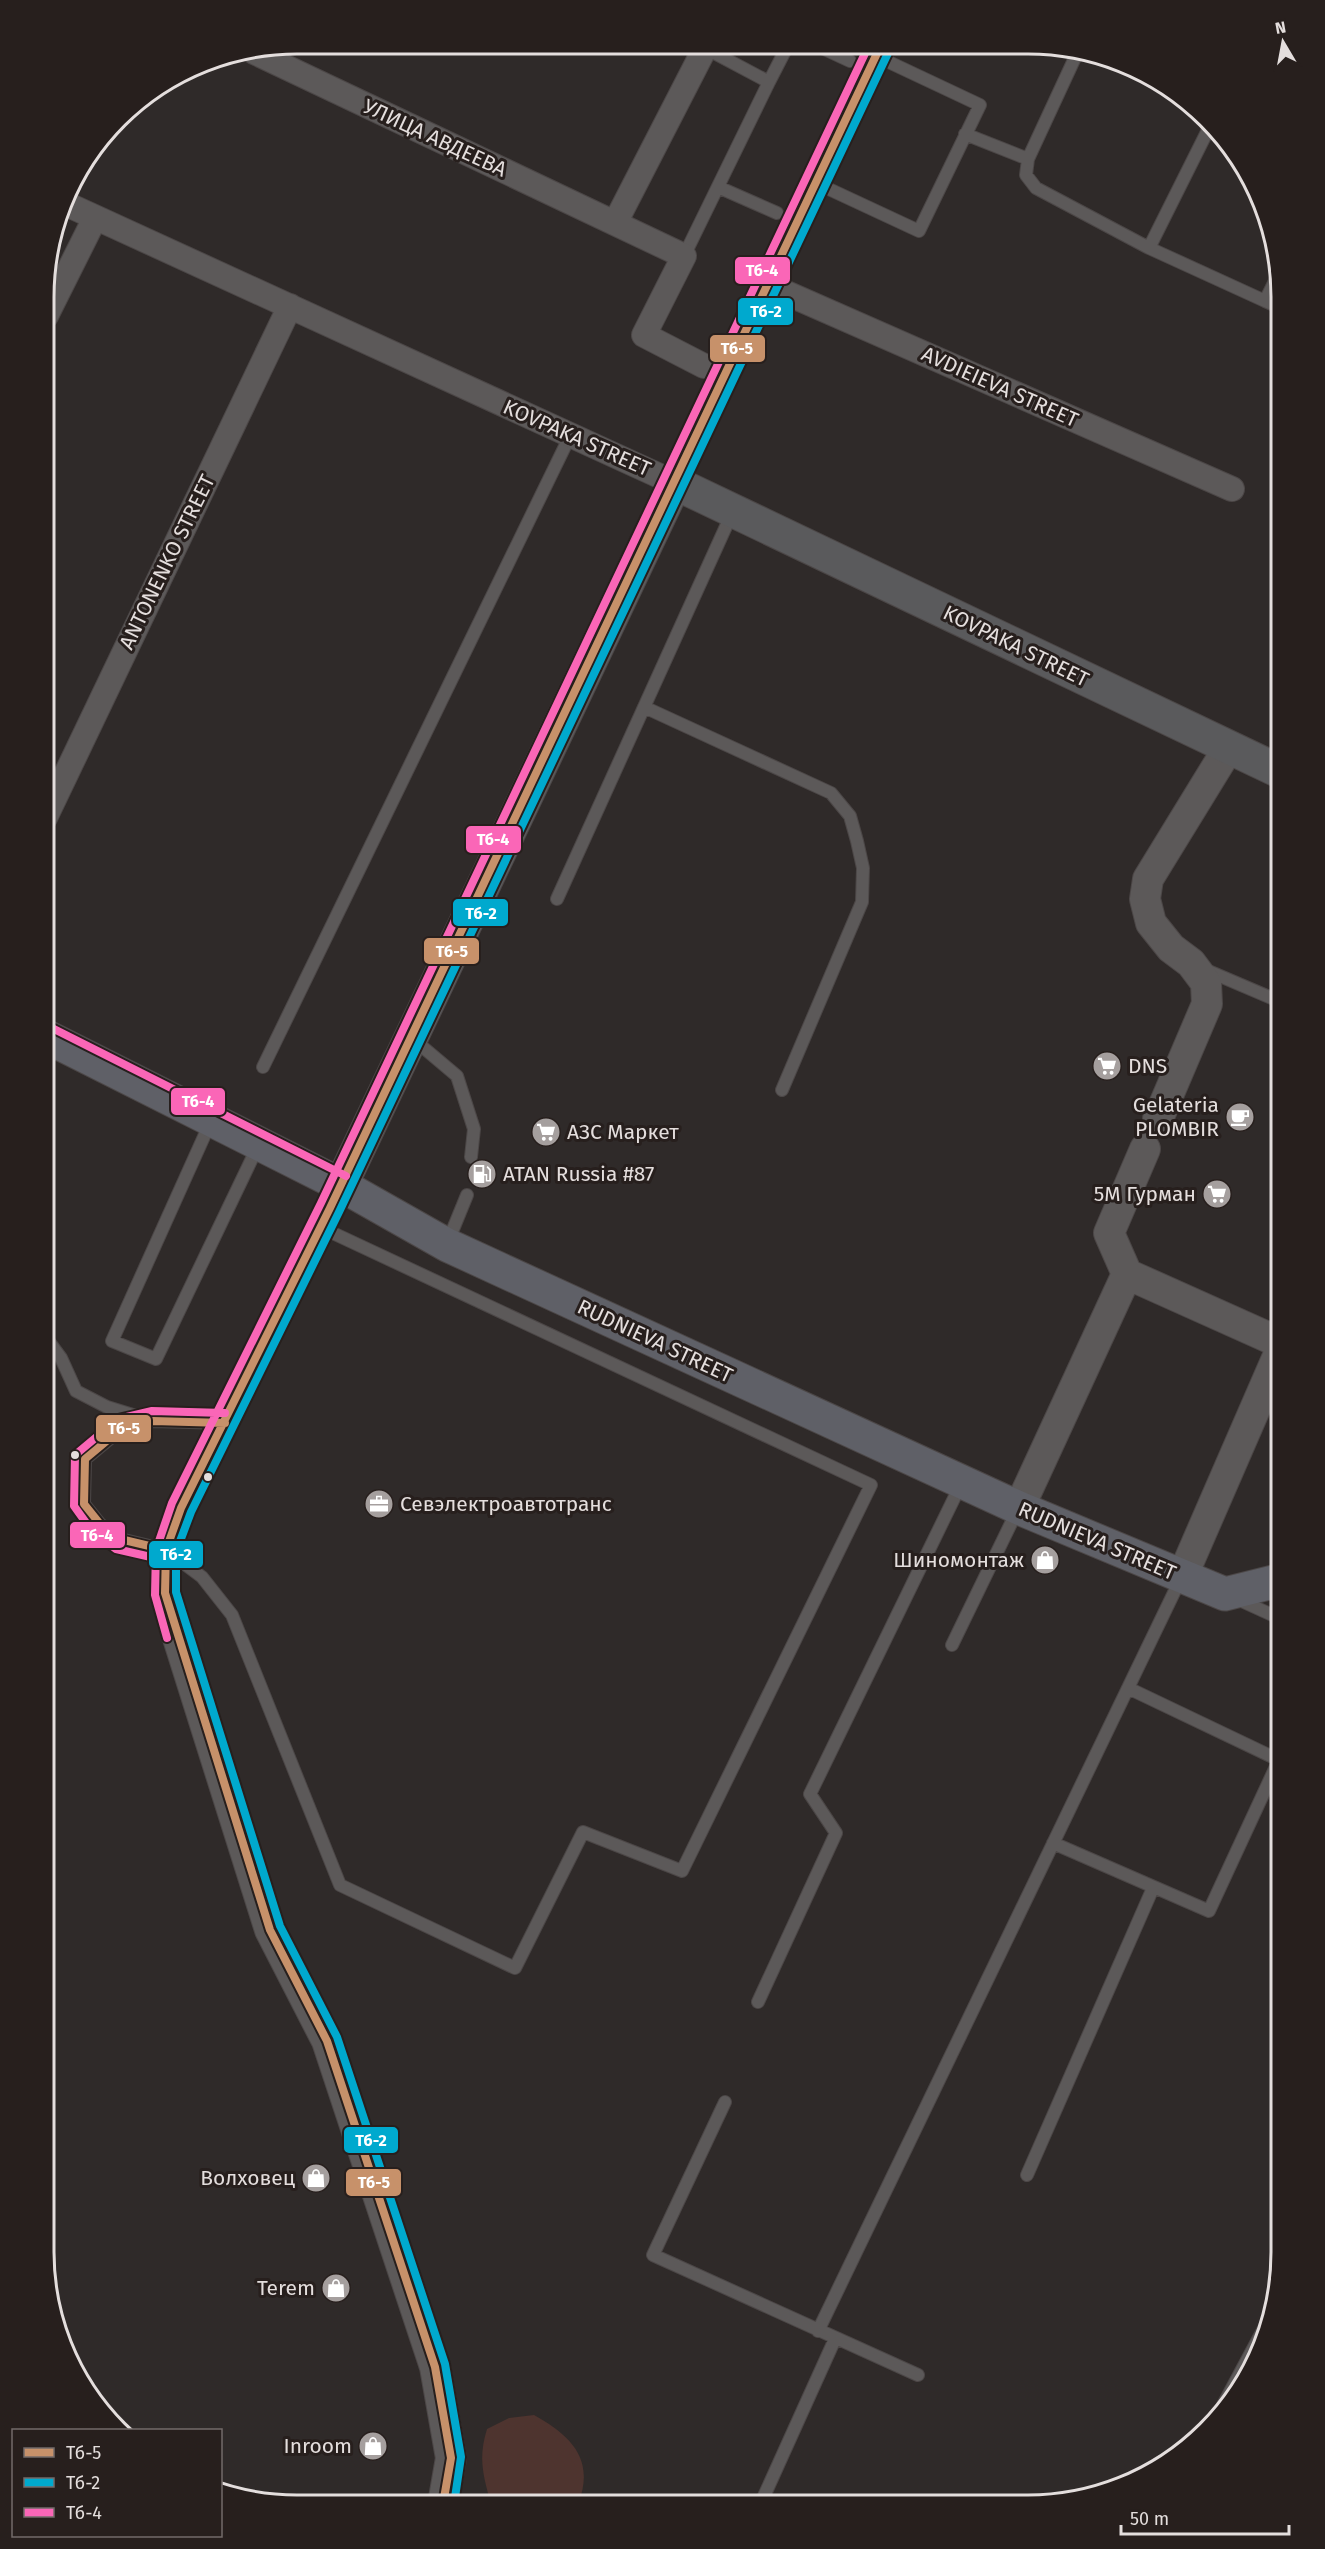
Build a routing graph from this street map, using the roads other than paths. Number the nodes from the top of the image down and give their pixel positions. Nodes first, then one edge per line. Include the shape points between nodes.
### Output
1 (704, 54) edge
2 (718, 54) edge
3 (784, 54) edge
4 (835, 54) edge
5 (877, 54) edge
6 (884, 54) edge
7 (263, 56) edge
8 (1074, 59) edge
9 (850, 61) dead end
10 (769, 82) junction
11 (1207, 132) edge
12 (965, 134) junction
13 (1028, 159) junction
14 (816, 183) junction
15 (718, 187) junction
16 (72, 207) edge
17 (777, 213) dead end
18 (95, 218) junction
19 (615, 223) junction
20 (1149, 248) junction
21 (684, 256) junction
22 (768, 285) junction
23 (1271, 290) edge
24 (54, 300) edge
25 (1265, 301) junction
26 (1271, 304) edge
27 (290, 306) junction
28 (704, 366) dead end
29 (570, 436) junction
30 (675, 483) junction
31 (1232, 489) dead end
32 (733, 510) junction
33 (644, 707) junction
34 (1229, 747) junction
35 (1271, 767) edge
36 (54, 799) edge
37 (557, 899) dead end
38 (1191, 963) junction
39 (1271, 998) edge
40 (411, 1037) junction
41 (54, 1041) edge
42 (263, 1067) dead end
43 (783, 1090) dead end
44 (1158, 1119) dead end
45 (212, 1120) junction
46 (260, 1144) junction
47 (1145, 1149) dead end
48 (471, 1157) dead end
49 (341, 1185) junction
50 (467, 1195) dead end
51 (320, 1227) junction
52 (447, 1245) junction
53 (1127, 1274) junction
54 (1271, 1338) edge
55 (54, 1349) edge
56 (1271, 1372) edge
57 (153, 1421) junction
58 (225, 1423) junction
59 (962, 1482) junction
60 (1018, 1508) junction
61 (166, 1550) junction
62 (1182, 1577) junction
63 (1271, 1582) edge
64 (1225, 1594) junction
65 (1271, 1615) edge
66 (177, 1635) joint
67 (952, 1645) dead end
68 (1128, 1688) junction
69 (1271, 1756) edge
70 (1271, 1779) edge
71 (1053, 1843) junction
72 (1153, 1888) junction
73 (758, 2002) dead end
74 (724, 2102) dead end
75 (1027, 2175) dead end
76 (818, 2331) junction
77 (835, 2339) junction
78 (918, 2375) dead end
79 (445, 2495) edge
80 (765, 2495) edge

1 - 19 street
2 - 10 lane
3 - 10 lane
4 - 9 lane
5 - 14 street
6 - 12 lane via 980,105
7 - 19 street, УЛИЦА АВДЕЕВА
8 - 13 lane
10 - 15 lane
11 - 20 lane
12 - 13 lane
12 - 14 lane via 919,231
13 - 20 lane via 1026,175 1036,188
14 - 22 street
15 - 17 lane
15 - 21 lane
16 - 18 street, KOVPAKA STREET
18 - 24 street
18 - 27 street, KOVPAKA STREET
19 - 21 street, УЛИЦА АВДЕЕВА
20 - 25 lane
21 - 28 street via 644,335
22 - 30 street
22 - 31 street, AVDIEIEVA STREET
23 - 25 lane
25 - 26 lane
27 - 29 street, KOVPAKA STREET
27 - 36 street, ANTONENKO STREET
29 - 30 street, KOVPAKA STREET
29 - 42 lane
30 - 32 main road, KOVPAKA STREET
30 - 40 main road
32 - 33 lane
32 - 34 main road, KOVPAKA STREET
33 - 37 lane
33 - 43 lane via 831,792 850,816 863,868 862,902
34 - 35 main road, KOVPAKA STREET
34 - 38 street via 1148,879 1145,898 1151,923 1171,948
38 - 39 lane
38 - 44 street via 1206,983 1207,1004
40 - 48 lane via 457,1076 474,1129
40 - 49 main road
41 - 45 main road, RUDNIEVA STREET
45 - 46 main road, RUDNIEVA STREET
45 - 46 lane via 112,1341 156,1359
46 - 49 main road, RUDNIEVA STREET
47 - 53 street via 1109,1233
49 - 51 street
49 - 52 main road, RUDNIEVA STREET
50 - 52 lane
51 - 58 street
51 - 61 lane via 871,1485 682,1871 584,1832 515,1968 340,1885 232,1616 202,1577
52 - 59 main road, RUDNIEVA STREET
53 - 54 street
53 - 60 street
55 - 57 lane via 76,1391 107,1407
56 - 62 street
57 - 58 lane
57 - 61 lane via 121,1429 85,1459 84,1504 100,1524 120,1539
58 - 61 street via 181,1508
59 - 60 main road, RUDNIEVA STREET
59 - 73 lane via 810,1794 836,1833
60 - 62 main road, RUDNIEVA STREET
60 - 67 lane
61 - 66 street via 165,1593
62 - 64 main road, RUDNIEVA STREET
62 - 68 lane
63 - 64 main road
64 - 65 lane
66 - 79 street via 270,1930 327,2041 435,2367 451,2458
68 - 69 lane
68 - 71 lane
70 - 72 lane via 1209,1911
71 - 72 lane
71 - 76 lane
72 - 75 lane
74 - 76 lane via 653,2255
76 - 77 lane
77 - 78 lane
77 - 80 lane

